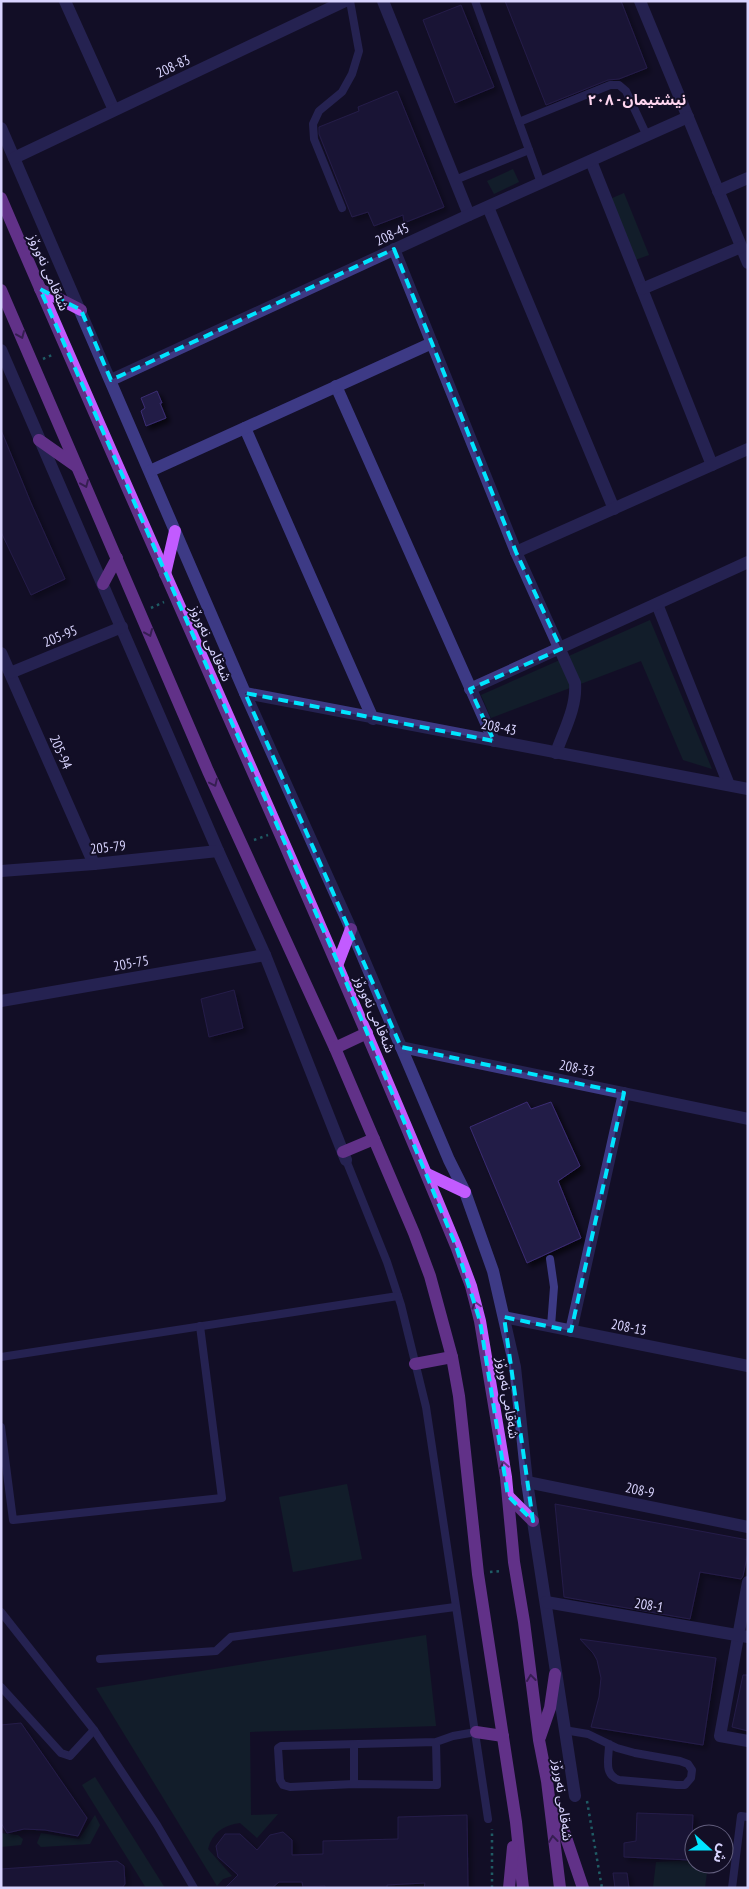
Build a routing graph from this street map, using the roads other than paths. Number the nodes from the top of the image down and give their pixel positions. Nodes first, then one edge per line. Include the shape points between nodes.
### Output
1 (65, 1) edge
2 (345, 1) edge
3 (350, 1) edge
4 (383, 1) edge
5 (475, 1) edge
6 (640, 1) edge
7 (114, 110) junction
8 (688, 117) junction
9 (519, 122) junction
10 (1, 128) edge
11 (646, 136) junction
12 (529, 150) junction
13 (14, 158) junction
14 (591, 161) junction
15 (748, 178) edge
16 (455, 180) junction
17 (541, 183) junction
18 (718, 191) junction
19 (1, 198) edge
20 (488, 207) junction
21 (342, 208) dead end
22 (469, 215) junction
23 (741, 246) junction
24 (394, 249) junction
25 (748, 263) edge
26 (40, 289) junction
27 (642, 289) junction
28 (1, 290) edge
29 (81, 310) junction
30 (432, 343) junction
31 (1, 350) edge
32 (111, 380) junction
33 (336, 386) junction
34 (245, 428) junction
35 (39, 440) junction
36 (748, 449) edge
37 (712, 465) junction
38 (77, 467) junction
39 (150, 471) junction
40 (614, 509) junction
41 (175, 531) junction
42 (516, 552) junction
43 (117, 558) junction
44 (748, 562) edge
45 (165, 574) junction
46 (103, 584) junction
47 (656, 604) junction
48 (122, 627) junction
49 (560, 649) junction
50 (1, 653) edge
51 (10, 673) junction
52 (470, 689) junction
53 (245, 693) junction
54 (374, 718) junction
55 (494, 741) junction
56 (556, 753) junction
57 (729, 786) junction
58 (748, 789) edge
59 (218, 851) junction
60 (94, 864) junction
61 (1, 871) edge
62 (351, 929) junction
63 (265, 955) junction
64 (338, 963) junction
65 (3, 998) edge
66 (367, 1033) junction
67 (401, 1047) junction
68 (335, 1048) junction
69 (624, 1093) junction
70 (748, 1119) edge
71 (374, 1139) junction
72 (344, 1156) junction
73 (427, 1174) junction
74 (465, 1192) junction
75 (550, 1259) dead end
76 (398, 1296) junction
77 (504, 1317) junction
78 (200, 1326) junction
79 (551, 1326) junction
80 (572, 1331) junction
81 (452, 1356) junction
82 (1, 1357) edge
83 (416, 1364) junction
84 (748, 1366) edge
85 (1, 1427) edge
86 (527, 1482) junction
87 (508, 1496) junction
88 (533, 1521) junction
89 (748, 1527) edge
90 (748, 1582) edge
91 (546, 1602) junction
92 (455, 1607) junction
93 (1, 1612) edge
94 (743, 1636) edge
95 (100, 1658) dead end
96 (555, 1674) junction
97 (1, 1688) edge
98 (94, 1730) junction
99 (564, 1730) junction
100 (476, 1732) junction
101 (503, 1736) junction
102 (539, 1740) junction
103 (748, 1741) edge
104 (436, 1742) junction
105 (609, 1744) junction
106 (354, 1745) junction
107 (547, 1781) junction
108 (354, 1784) junction
109 (574, 1796) dead end
110 (748, 1817) edge
111 (488, 1819) dead end
112 (516, 1822) junction
113 (194, 1888) edge
114 (509, 1888) edge
115 (523, 1888) edge
116 (560, 1888) edge
117 (583, 1888) edge
118 (732, 1888) edge

1 - 7 street
2 - 7 street, 208-83
3 - 21 lane via 359,51 342,92 319,111 313,124 314,139
4 - 16 street
5 - 9 lane
6 - 8 street
7 - 13 street, 208-83
8 - 11 street, 208-45
8 - 18 street
9 - 11 lane via 610,85 619,85 626,91
9 - 12 lane
10 - 13 street
11 - 14 street, 208-45
12 - 16 lane
12 - 17 lane
13 - 29 street
14 - 17 street, 208-45
14 - 27 street
15 - 18 street
16 - 22 street
17 - 20 street, 208-45
18 - 23 street
19 - 26 main road, شەقامی نەورۆز
20 - 22 street, 208-45
20 - 40 street
22 - 24 street, 208-45
23 - 25 street
23 - 27 street
24 - 30 street
24 - 32 street, 208-45
26 - 29 main road
26 - 45 main road, شەقامی نەورۆز
27 - 37 street
28 -> 38 main road
29 - 32 street
30 - 33 street
30 - 42 street
31 - 35 street
32 - 39 street
33 - 34 street
33 - 52 street
34 - 39 street
34 - 54 street
35 - 38 main road
35 - 46 street
36 - 37 street
37 - 40 street
38 -> 43 main road
39 - 41 street
40 - 42 street
41 - 45 main road
41 - 53 street
42 - 49 street
43 - 46 main road
43 -> 68 main road
44 - 47 street
45 - 64 main road, شەقامی نەورۆز
46 - 48 street
47 - 49 street
47 - 57 street
48 - 51 street, 205-95
48 - 59 street
49 - 52 street
49 - 56 street via 575,683 576,695
50 - 51 street, 205-94
51 - 60 street, 205-94
52 - 55 street
53 - 54 street, 208-43
53 - 62 street
54 - 55 street, 208-43
55 - 56 street, 208-43
56 - 57 street, 208-43
57 - 58 street, 208-43
59 - 60 street, 205-79
59 - 63 street
60 - 61 street, 205-79
62 - 64 main road
62 - 67 street
63 - 65 street, 205-75
63 - 72 street
64 - 66 main road, شەقامی نەورۆز
66 - 68 main road
66 - 73 main road, شەقامی نەورۆز
67 - 69 street, 208-33
67 - 74 street
68 - 71 main road
69 - 70 street, 208-33
69 - 80 street
71 - 72 main road
71 - 81 main road via 430,1276
72 - 76 lane
73 - 74 main road
87 -> 73 main road, شەقامی نەورۆز via 480,1322 471,1286
74 - 77 street via 493,1271
75 - 79 lane via 554,1287
76 - 78 lane
76 - 83 lane
77 - 79 street, 208-13
77 - 86 street via 514,1367
78 - 82 lane
78 - 85 lane via 222,1498 13,1520
79 - 80 street, 208-13
80 - 84 street, 208-13
81 - 83 main road
81 - 101 main road via 478,1574
83 - 92 lane via 426,1407
86 - 88 street
86 - 89 street, 208-9
87 - 88 main road
102 -> 87 main road, شەقامی نەورۆز
88 - 91 street
90 - 94 street
91 - 94 street, 208-1
91 - 96 street
92 - 95 lane via 231,1637 216,1651
92 - 100 lane
93 - 98 lane
94 - 103 street via 720,1736
96 - 99 street
96 - 102 main road via 550,1708
97 - 98 lane via 62,1753 70,1756
98 - 113 lane
99 - 105 lane via 588,1734
99 - 109 street
100 - 101 main road
100 - 104 lane
100 - 111 lane
101 - 112 main road
102 - 107 main road, شەقامی نەورۆز
104 - 106 lane
104 - 108 lane via 437,1784
105 - 105 lane via 635,1753 680,1760 692,1770 691,1778 685,1784 677,1785 619,1780 609,1773
106 - 108 lane
106 - 108 lane via 278,1748 283,1786
116 -> 107 main road, شەقامی نەورۆز
107 - 117 main road
110 - 118 lane via 741,1816
112 - 114 main road
112 - 115 main road

